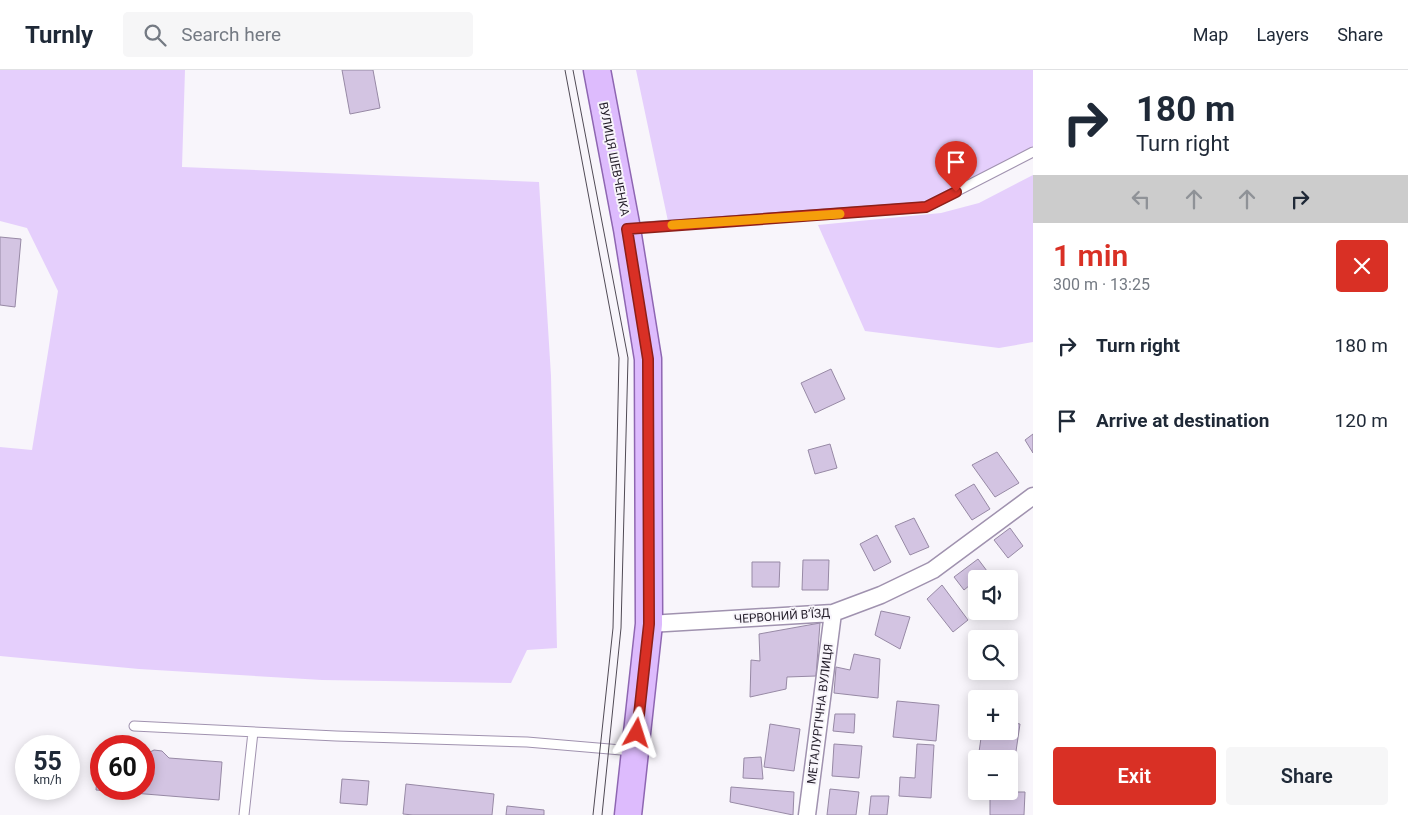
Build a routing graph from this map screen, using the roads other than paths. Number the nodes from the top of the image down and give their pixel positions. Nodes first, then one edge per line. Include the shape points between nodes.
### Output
1 (597, 70) edge
2 (1033, 152) edge
3 (627, 229) junction
4 (1033, 496) edge
5 (832, 613) junction
6 (649, 624) junction
7 (134, 726) dead end
8 (253, 732) junction
9 (635, 751) junction
10 (244, 815) edge
11 (628, 815) edge
12 (807, 815) edge

1 - 3 main road, ВУЛИЦЯ ШЕВЧЕНКА
2 - 3 lane via 926,207
3 - 6 main road, ВУЛИЦЯ ШЕВЧЕНКА via 648,359
4 - 5 street, ЧЕРВОНИЙ В’ЇЗД via 933,570 881,595
5 - 6 street, ЧЕРВОНИЙ В’ЇЗД
5 - 12 street, МЕТАЛУРГІЧНА ВУЛИЦЯ
6 - 9 main road, ВУЛИЦЯ ШЕВЧЕНКА
7 - 8 lane
8 - 9 lane via 527,742
8 - 10 lane
9 - 11 main road, ВУЛИЦЯ ШЕВЧЕНКА

